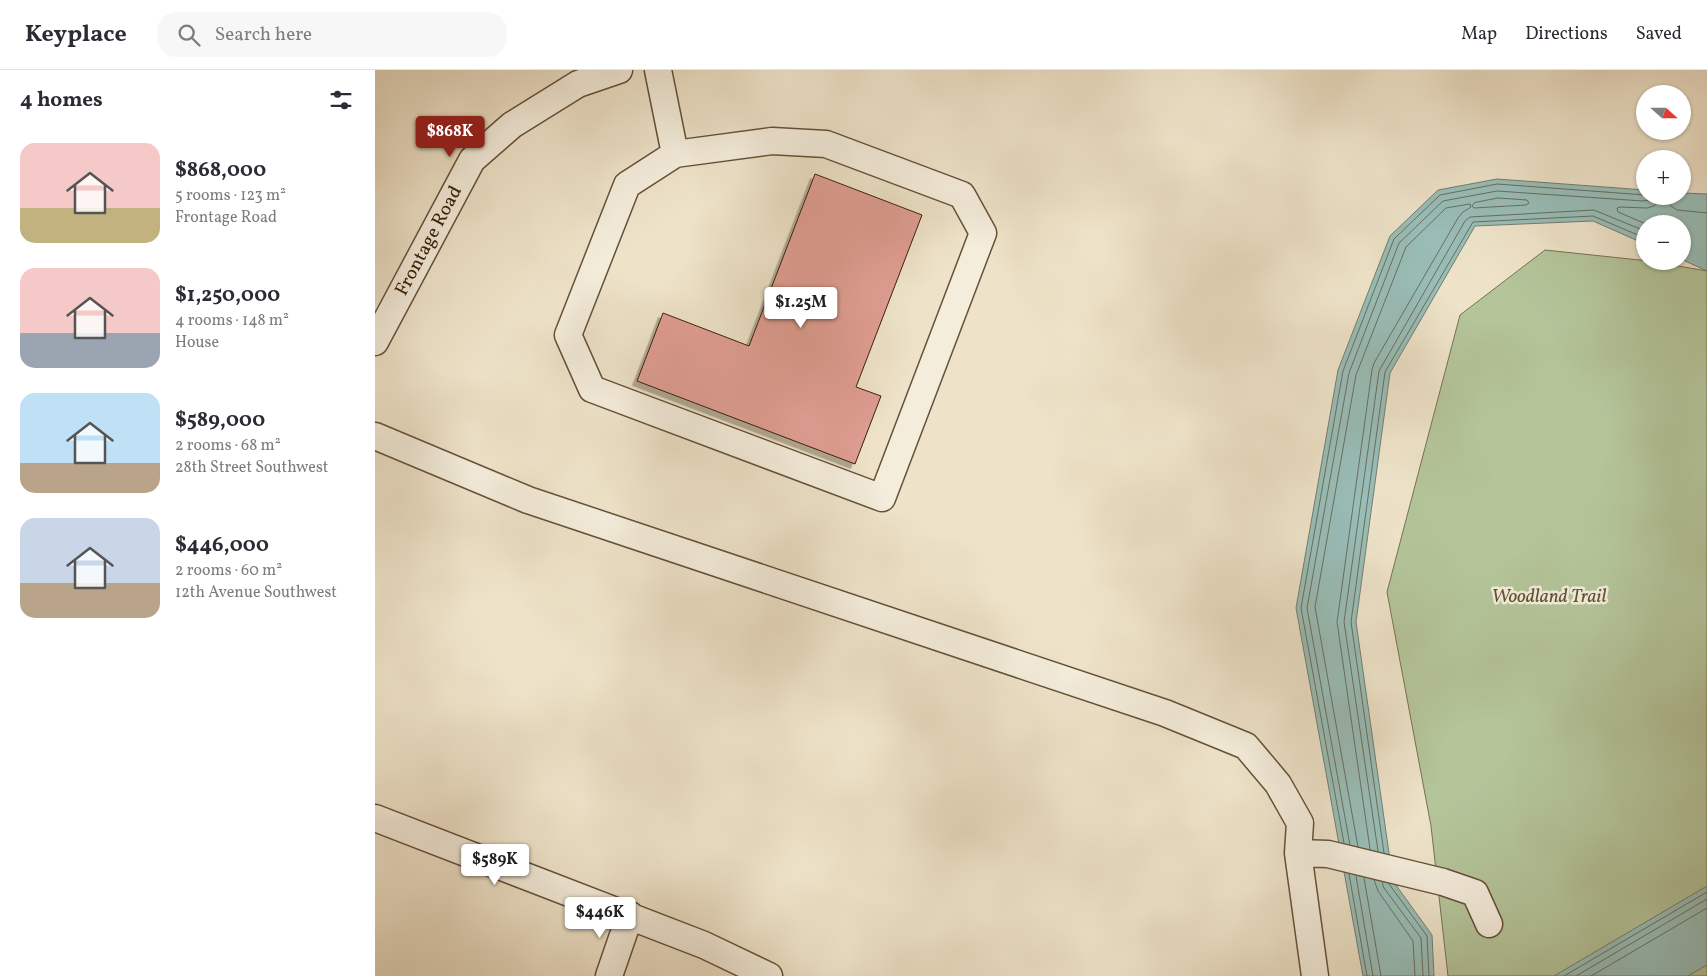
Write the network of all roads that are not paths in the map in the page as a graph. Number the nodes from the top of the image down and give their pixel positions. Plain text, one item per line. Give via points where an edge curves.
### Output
1 (619, 70) edge
2 (658, 70) edge
3 (675, 154) junction
4 (375, 342) edge
5 (375, 436) edge
6 (375, 818) edge
7 (1298, 853) junction
8 (630, 915) junction
9 (1489, 924) dead end
10 (609, 976) edge
11 (769, 976) edge
12 (1315, 976) edge

1 - 4 street, Frontage Road via 578,84 512,125 473,160
2 - 3 street
3 - 3 street via 627,185 568,335 592,389 882,498 983,233 962,195 826,144 772,141
5 - 7 street via 528,500 1165,713 1246,746 1278,784 1300,823
6 - 8 street
7 - 9 street via 1328,854 1475,893
7 - 12 street
8 - 10 street
8 - 11 street

